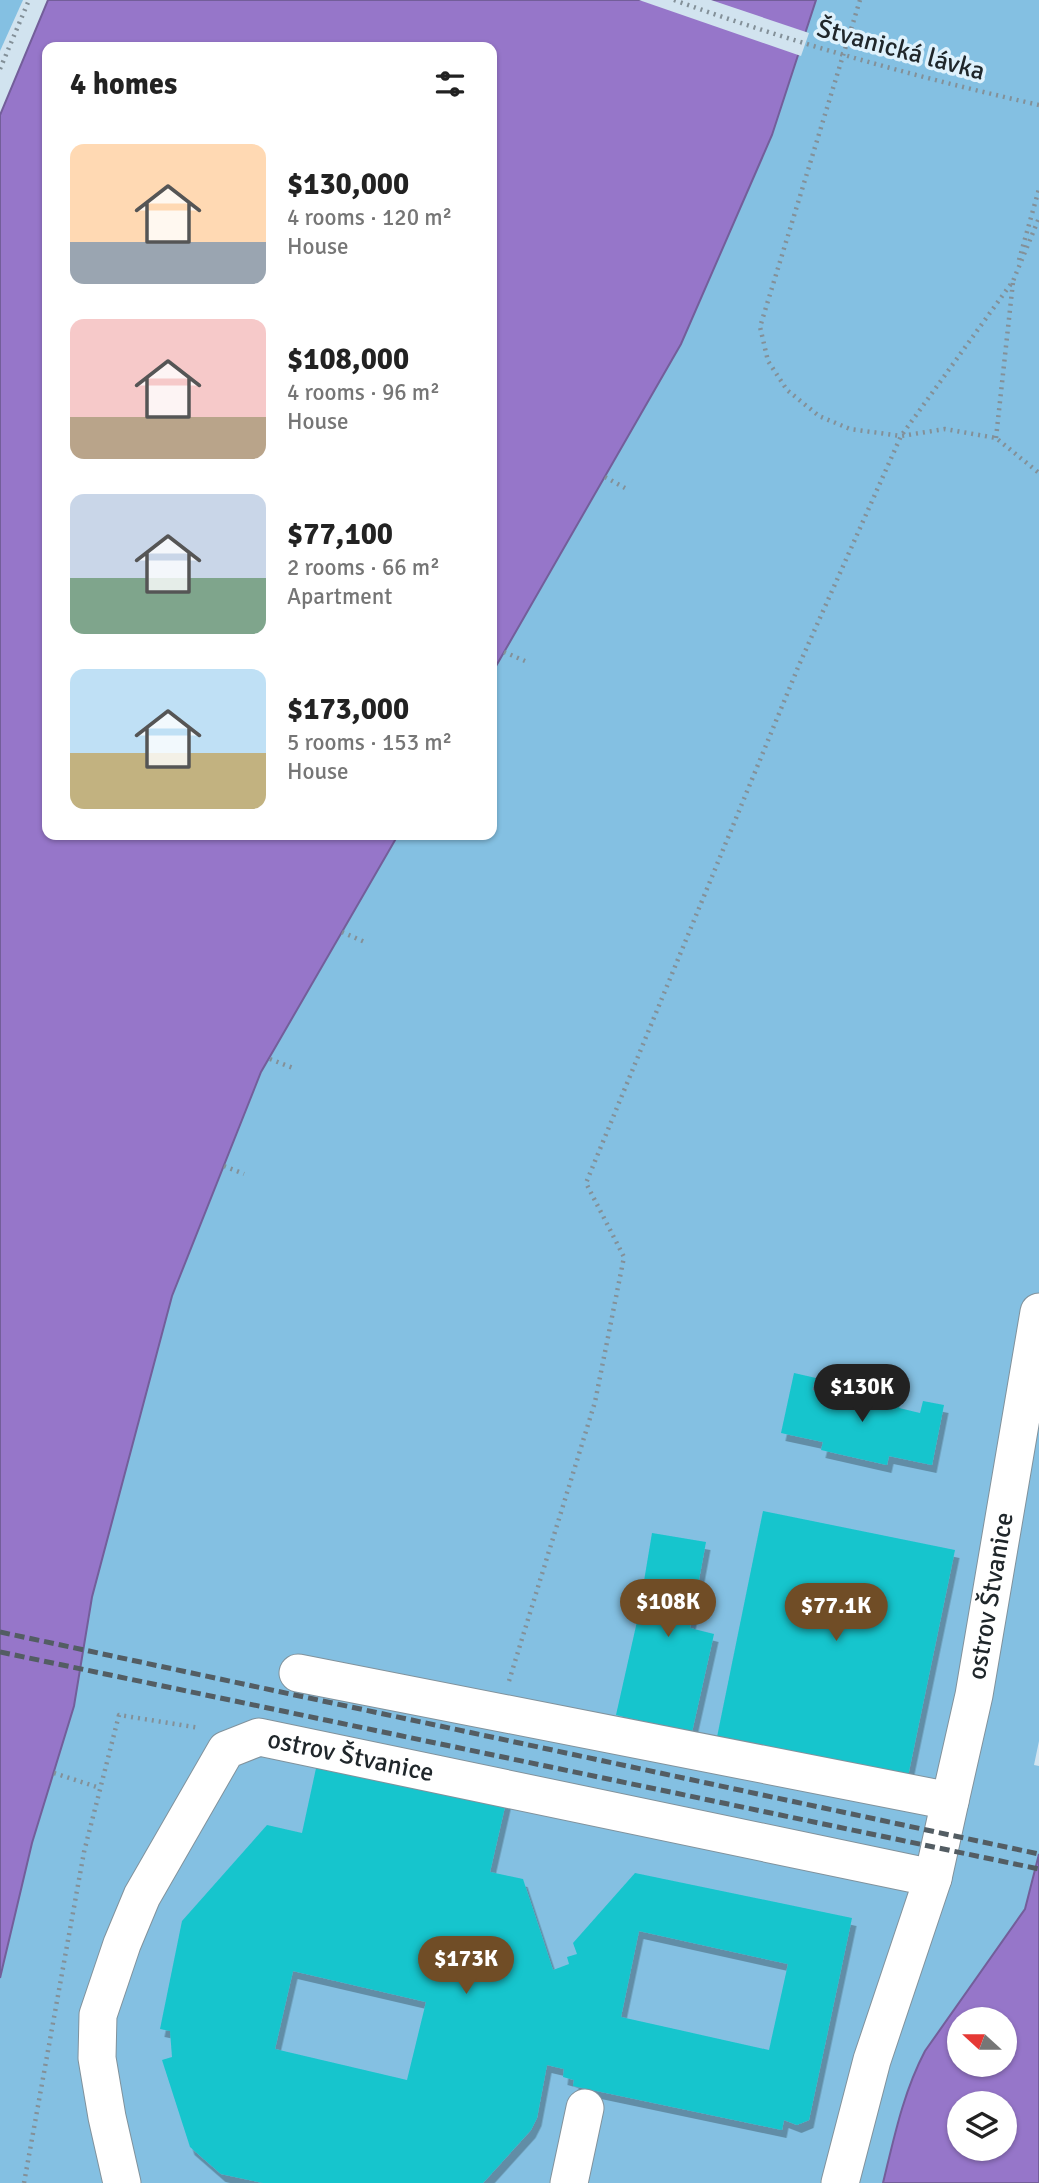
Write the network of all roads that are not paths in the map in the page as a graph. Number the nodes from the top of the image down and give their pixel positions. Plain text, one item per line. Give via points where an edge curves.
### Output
1 (1039, 1312) edge
2 (298, 1673) dead end
3 (950, 1801) junction
4 (933, 1878) junction
5 (585, 2108) dead end
6 (122, 2183) edge
7 (569, 2183) edge
8 (840, 2183) edge

1 - 3 lane, ostrov Štvanice via 974,1695
2 - 3 lane
3 - 4 lane, ostrov Štvanice
4 - 6 lane, ostrov Štvanice via 259,1737 226,1750 142,1896 98,2015 97,2058
4 - 8 lane, ostrov Štvanice via 872,2060
5 - 7 lane

